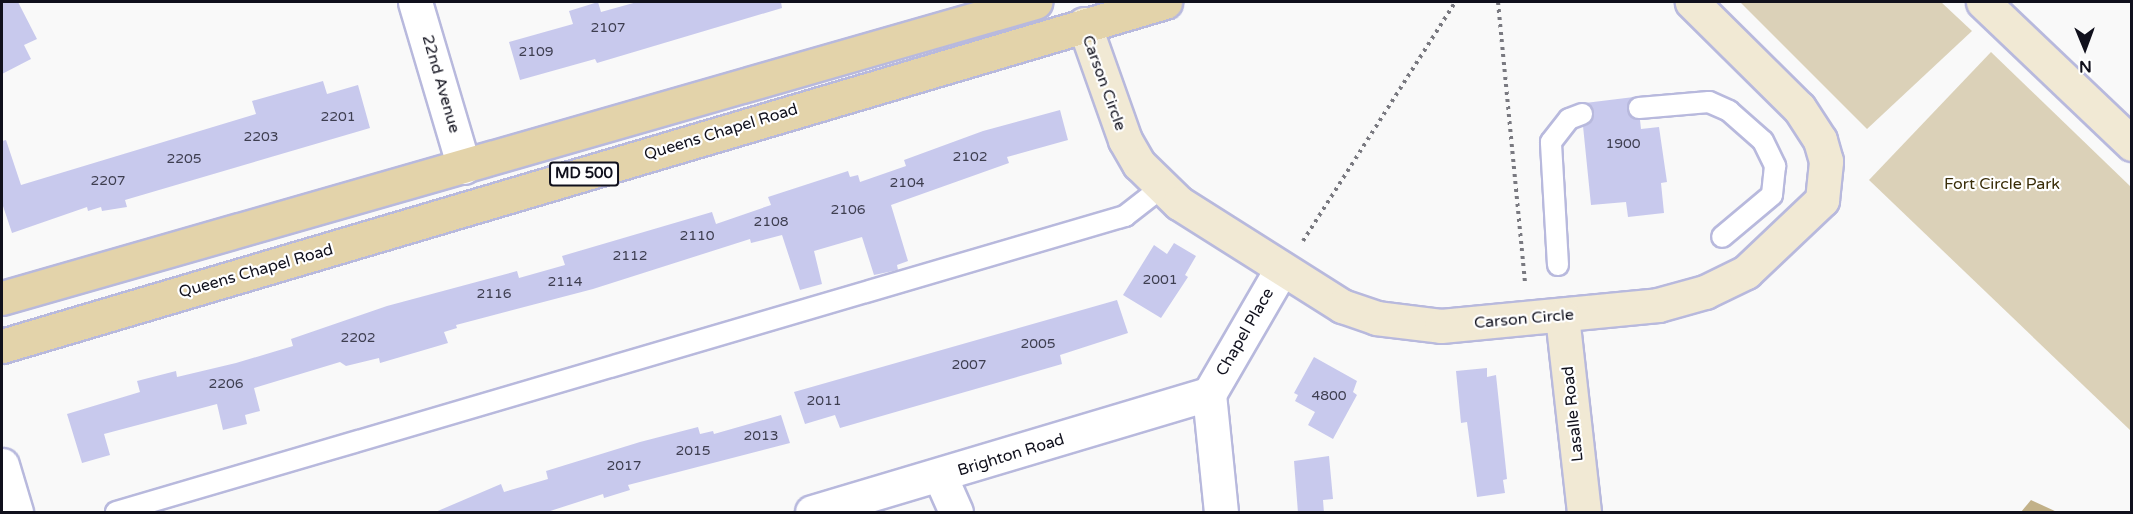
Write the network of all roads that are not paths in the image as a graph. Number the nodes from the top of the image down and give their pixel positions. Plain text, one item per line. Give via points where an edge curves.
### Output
1 (415, 2) edge
2 (1035, 2) edge
3 (1165, 2) edge
4 (1692, 2) edge
5 (1983, 2) edge
6 (1084, 24) junction
7 (1639, 108) dead end
8 (1582, 114) dead end
9 (2132, 144) edge
10 (464, 167) junction
11 (1161, 188) junction
12 (1722, 237) dead end
13 (1558, 265) dead end
14 (1281, 270) junction
15 (2, 298) edge
16 (1562, 316) junction
17 (2, 346) edge
18 (1209, 394) junction
19 (2, 465) edge
20 (940, 476) junction
21 (16, 513) edge
22 (116, 513) edge
23 (812, 513) edge
24 (956, 513) edge
25 (1221, 513) edge
26 (1584, 513) edge

1 - 10 street, 22nd Avenue
2 - 10 main road, MD 500
3 - 6 main road, Queens Chapel Road / MD 500
4 - 16 street, Carson Circle via 1799,108 1820,140 1826,162 1822,200 1746,272 1705,292 1658,305
5 - 9 street
6 - 11 street, Carson Circle via 1125,140 1139,164
6 - 17 main road, Queens Chapel Road / MD 500
7 - 12 lane via 1709,102 1729,111 1763,141 1775,166 1772,195
8 - 13 lane via 1569,119 1551,142
10 - 15 main road, MD 500
11 - 14 street, Carson Circle
11 - 22 lane via 1125,216
14 - 16 street, Carson Circle via 1342,306 1407,324 1440,326
14 - 18 street, Chapel Place
16 - 26 street, Lasalle Road
18 - 20 street, Brighton Road
18 - 25 street
19 - 21 street
20 - 23 street, Brighton Road
20 - 24 street

